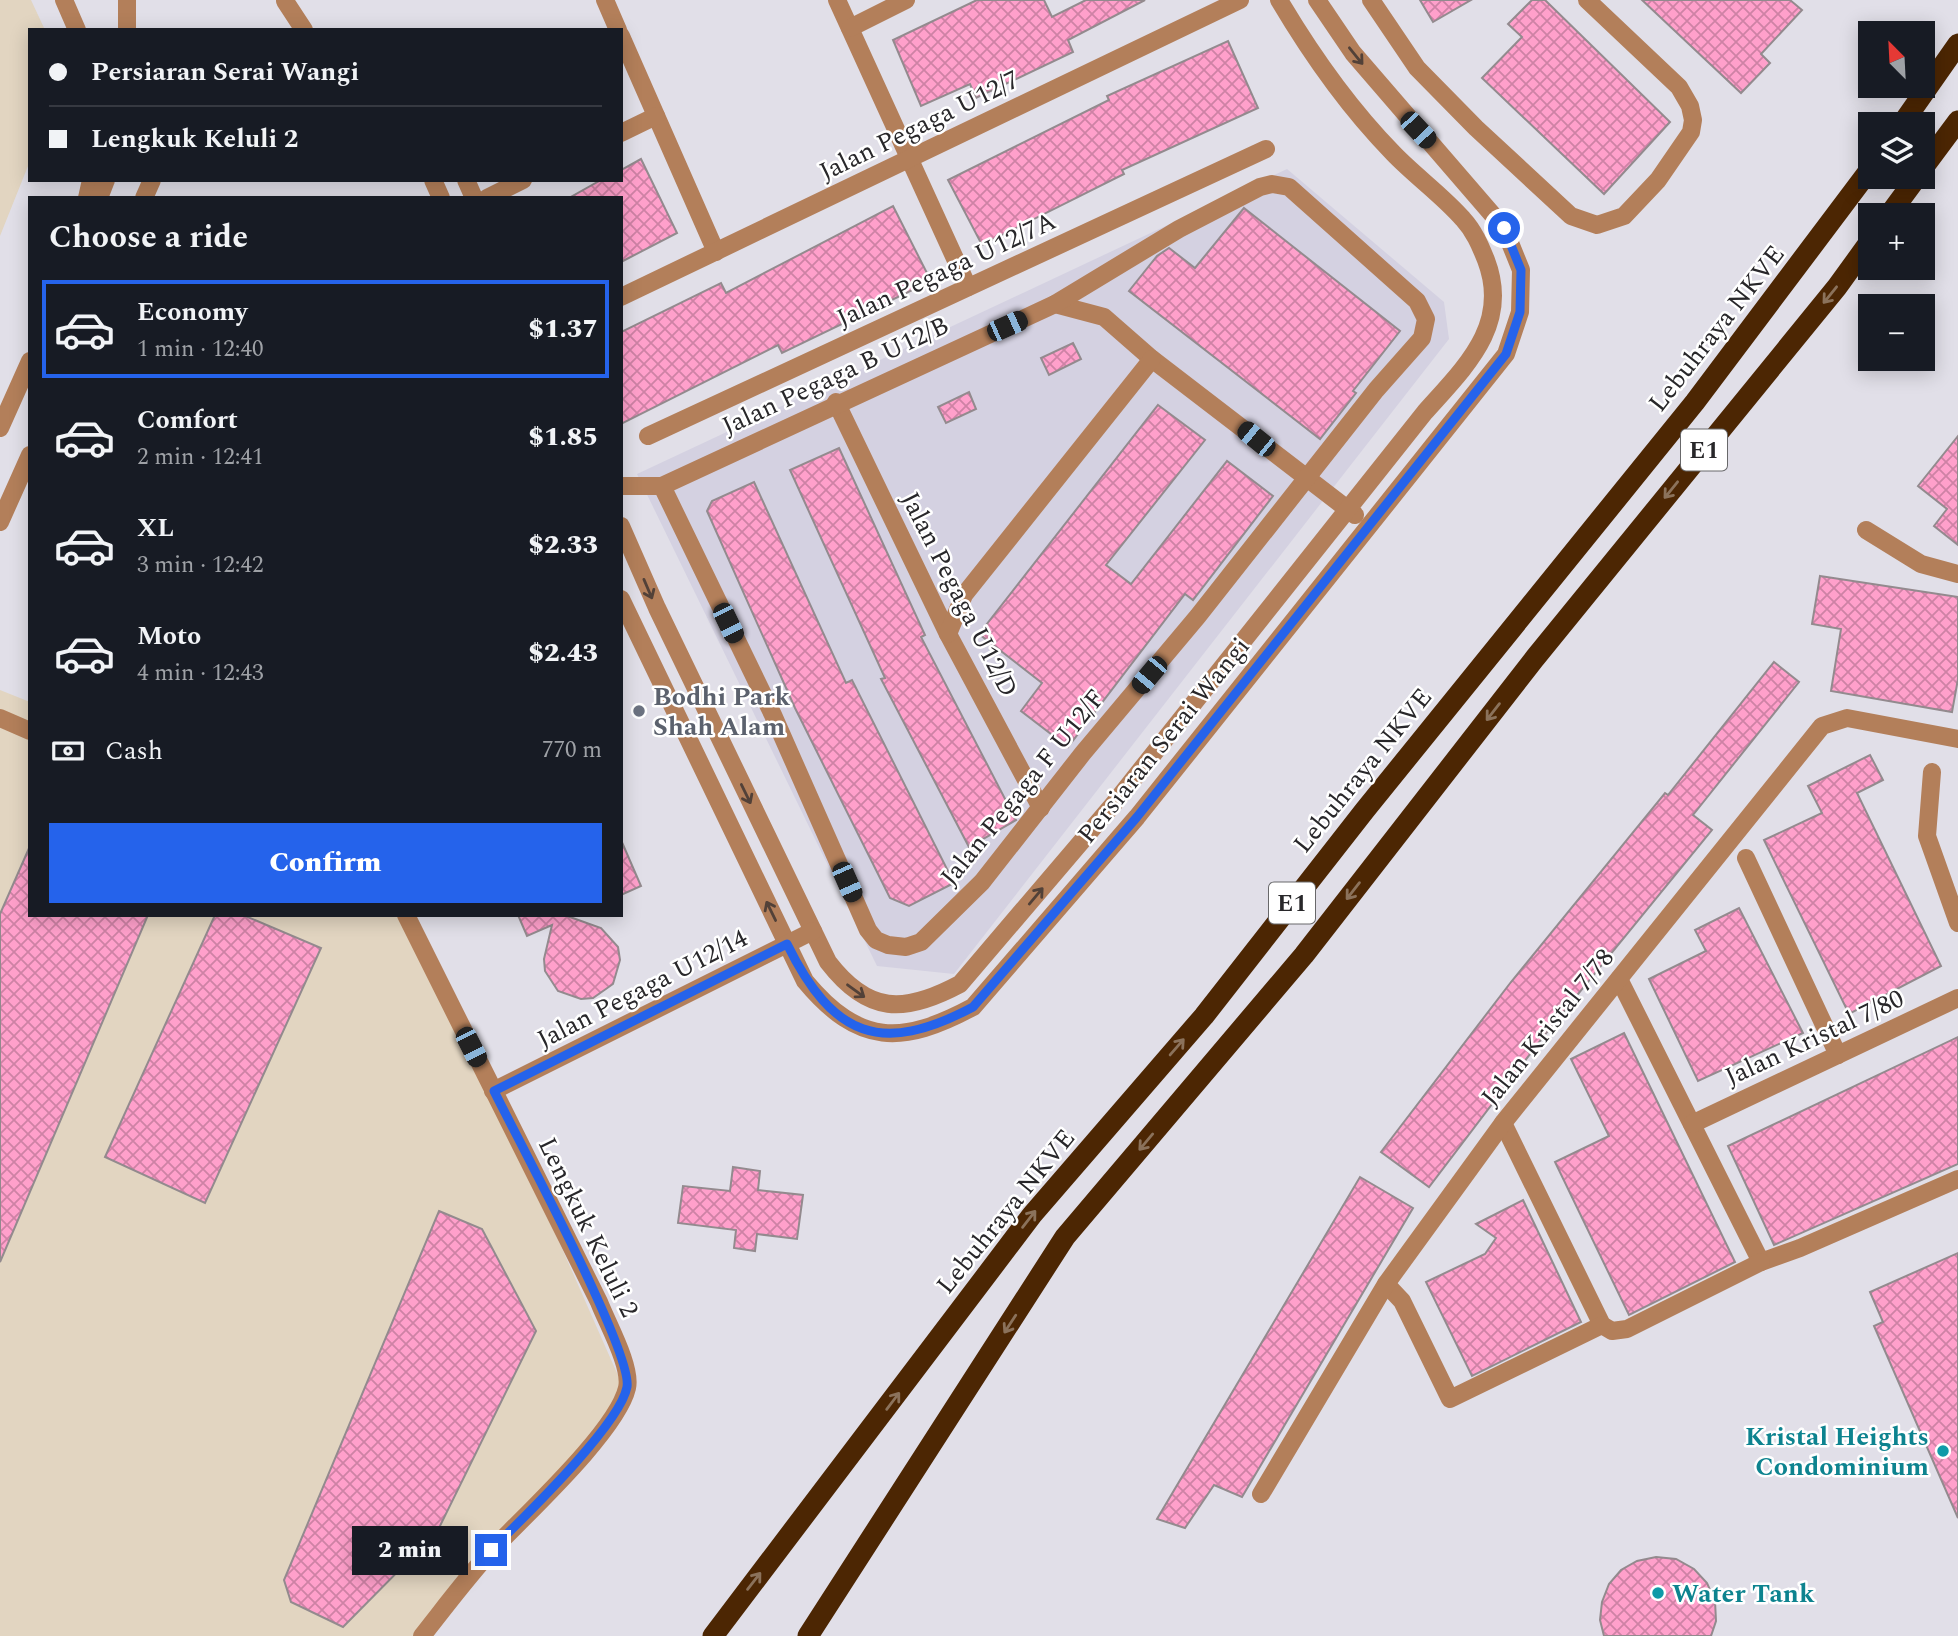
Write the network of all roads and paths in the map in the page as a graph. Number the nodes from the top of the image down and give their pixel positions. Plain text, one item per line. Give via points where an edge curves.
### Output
1 (64, 0) edge
2 (127, 0) edge
3 (605, 0) edge
4 (837, 0) edge
5 (906, 0) edge
6 (1240, 0) edge
7 (1279, 0) edge
8 (1317, 0) edge
9 (1371, 0) edge
10 (1587, 0) edge
11 (284, 1) edge
12 (76, 28) edge
13 (127, 28) edge
14 (285, 28) edge
15 (303, 28) edge
16 (617, 28) edge
17 (849, 28) junction
18 (623, 41) edge
19 (1958, 44) edge
20 (1910, 112) edge
21 (656, 116) junction
22 (1958, 121) edge
23 (623, 132) edge
24 (1266, 149) dead end
25 (1935, 152) edge
26 (909, 159) junction
27 (519, 182) edge
28 (1858, 186) edge
29 (491, 196) edge
30 (716, 252) junction
31 (1858, 257) edge
32 (968, 287) junction
33 (623, 296) edge
34 (1055, 304) junction
35 (1426, 318) joint
36 (1152, 359) junction
37 (28, 365) edge
38 (836, 402) junction
39 (0, 428) edge
40 (648, 436) dead end
41 (28, 459) edge
42 (1306, 478) junction
43 (623, 486) edge
44 (662, 486) junction
45 (1346, 509) junction
46 (0, 522) edge
47 (1368, 525) junction
48 (1866, 530) dead end
49 (623, 531) edge
50 (1958, 575) edge
51 (623, 603) edge
52 (948, 634) junction
53 (0, 718) edge
54 (28, 730) edge
55 (1958, 738) edge
56 (1932, 772) dead end
57 (1041, 808) junction
58 (1746, 858) dead end
59 (407, 917) edge
60 (1958, 923) edge
61 (813, 931) junction
62 (787, 944) junction
63 (1619, 979) junction
64 (1958, 998) edge
65 (1838, 1055) junction
66 (494, 1091) junction
67 (1503, 1123) junction
68 (1692, 1124) junction
69 (1958, 1179) edge
70 (1761, 1262) junction
71 (1386, 1284) junction
72 (1602, 1325) junction
73 (1261, 1494) dead end
74 (422, 1636) edge
75 (713, 1636) edge
76 (808, 1636) edge

1 - 12 street
2 - 13 street
3 - 16 street
4 - 17 street
5 - 17 street
6 - 26 street, Jalan Pegaga U12/7
7 - 45 street, Persiaran Serai Wangi via 1326,72 1392,153 1463,219 1479,242 1494,280 1493,312 1483,340
8 -> 47 street, Persiaran Serai Wangi via 1353,53 1504,228 1521,270 1520,312 1506,354
9 - 10 street via 1417,68 1476,128 1571,216 1597,225 1624,216 1658,180 1691,132 1693,120 1679,87
11 - 14 street
11 - 15 street
17 - 26 street
18 - 21 street
19 - 20 highway
21 - 23 street
21 - 30 street
22 - 25 highway
24 - 32 street, Jalan Pegaga U12/7A
26 - 30 street, Jalan Pegaga U12/7
26 - 32 street
27 - 29 street
75 -> 28 highway, Lebuhraya NKVE / E1 via 1032,1215 1204,1016 1695,402
30 - 33 street, Jalan Pegaga U12/7
31 -> 76 highway, E1 via 1535,658 1304,955 1065,1237
32 - 40 street, Jalan Pegaga U12/7A
34 - 35 street, Jalan Pegaga B U12/B via 1178,229 1260,187 1281,184 1417,301
34 - 36 street via 1104,317
34 - 38 street, Jalan Pegaga B U12/B
35 - 42 street, Jalan Pegaga F U12/F via 1422,338
36 - 42 street
36 - 52 street via 964,594
37 - 39 street
38 - 44 street, Jalan Pegaga B U12/B
38 - 52 street, Jalan Pegaga U12/D
41 - 46 street
42 - 45 street
42 - 57 street, Jalan Pegaga F U12/F
43 - 44 street, Jalan Pegaga B U12/B
44 - 57 street, Jalan Pegaga F U12/F via 876,940 906,947 937,930
45 - 47 street
61 -> 45 street, Persiaran Serai Wangi via 828,962 863,998 905,1004 931,999 960,984 1116,801
47 - 62 street, Persiaran Serai Wangi via 1137,817 973,1007 937,1026 910,1032 869,1032 822,1001 805,981
48 - 50 street via 1922,564
49 -> 61 street, Persiaran Serai Wangi
62 -> 51 street, Persiaran Serai Wangi
52 - 57 street, Jalan Pegaga U12/D
53 - 54 street
55 - 63 street, Jalan Kristal 7/78 via 1847,718 1822,726
56 - 60 street via 1927,836
58 - 65 street
59 - 66 street, Lengkuk Keluli 2
61 - 62 street, Jalan Pegaga U12/14
62 - 66 street, Jalan Pegaga U12/14
63 - 67 street, Jalan Kristal 7/78
63 - 68 street
64 - 65 street, Jalan Kristal 7/80
65 - 68 street, Jalan Kristal 7/80
66 - 74 street, Lengkuk Keluli 2 via 599,1302 621,1355 627,1388 609,1420 565,1476 491,1550
67 - 71 street, Jalan Kristal 7/78
67 - 72 street
68 - 70 street
69 - 70 street
70 - 72 street via 1627,1329 1612,1331
71 - 72 street via 1402,1301 1450,1399
71 - 73 street, Jalan Kristal 7/78

